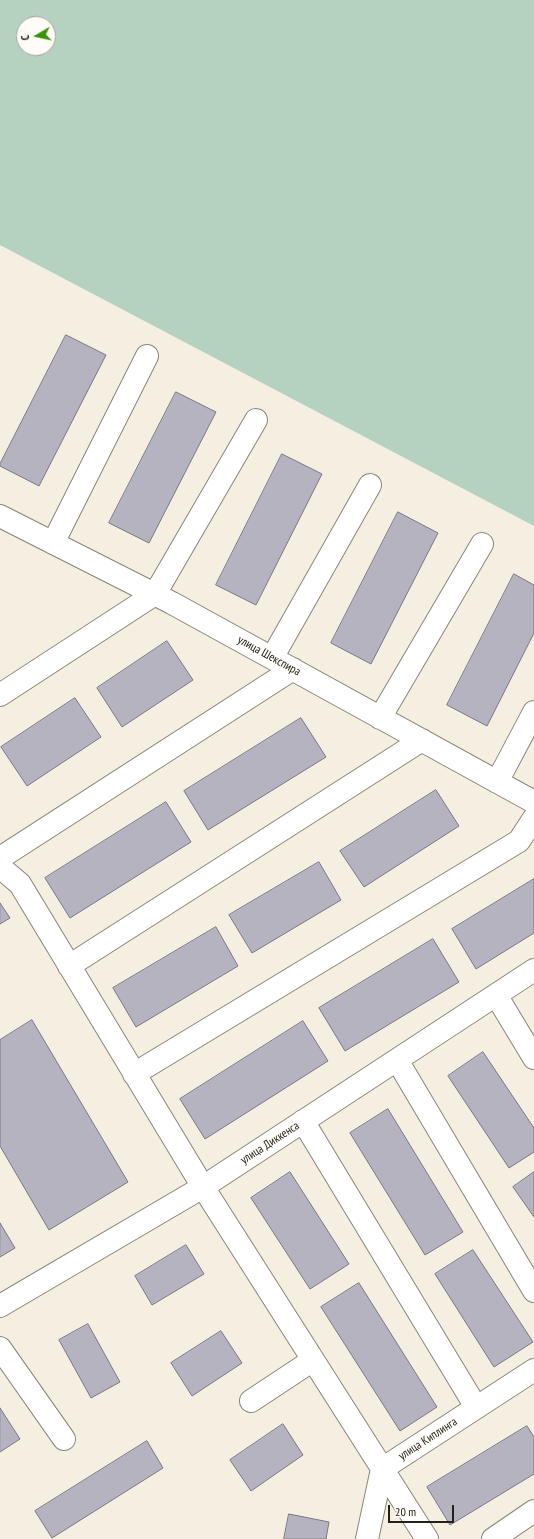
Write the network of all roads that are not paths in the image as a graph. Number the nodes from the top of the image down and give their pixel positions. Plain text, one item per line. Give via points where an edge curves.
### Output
1 (147, 356) dead end
2 (256, 420) dead end
3 (370, 485) dead end
4 (0, 516) edge
5 (53, 543) junction
6 (482, 544) dead end
7 (155, 594) junction
8 (272, 658) junction
9 (293, 669) junction
10 (0, 695) edge
11 (534, 712) edge
12 (380, 718) junction
13 (422, 740) junction
14 (497, 782) junction
15 (534, 802) edge
16 (534, 818) edge
17 (0, 858) edge
18 (0, 867) edge
19 (69, 966) junction
20 (534, 970) edge
21 (496, 995) junction
22 (534, 1058) edge
23 (397, 1060) junction
24 (134, 1074) junction
25 (303, 1121) junction
26 (202, 1187) junction
27 (534, 1291) edge
28 (0, 1306) edge
29 (0, 1348) edge
30 (314, 1360) junction
31 (532, 1376) edge
32 (251, 1401) dead end
33 (476, 1407) junction
34 (64, 1439) dead end
35 (382, 1469) junction
36 (534, 1511) edge
37 (367, 1539) edge
38 (427, 1539) edge
39 (493, 1539) edge

1 - 5 street
2 - 7 street
3 - 8 street
4 - 5 street, улица Шекспира
5 - 7 street, улица Шекспира
6 - 12 street
7 - 8 street, улица Шекспира
7 - 10 street
8 - 9 street, улица Шекспира
9 - 12 street, улица Шекспира
9 - 17 street
11 - 14 street
12 - 13 street, улица Шекспира
13 - 14 street, улица Шекспира
13 - 19 street
14 - 15 street, улица Шекспира
16 - 24 street via 519,841
18 - 19 street via 20,884
19 - 24 street
20 - 21 street, улица Диккенса
21 - 22 street
21 - 23 street, улица Диккенса
23 - 25 street, улица Диккенса
23 - 27 street
24 - 26 street
25 - 26 street, улица Диккенса
25 - 33 street
26 - 28 street, улица Диккенса
26 - 30 street
29 - 34 street
30 - 32 street
30 - 35 street
31 - 33 street, улица Киплинга
33 - 35 street, улица Киплинга
35 - 37 street
35 - 38 street
36 - 39 street

